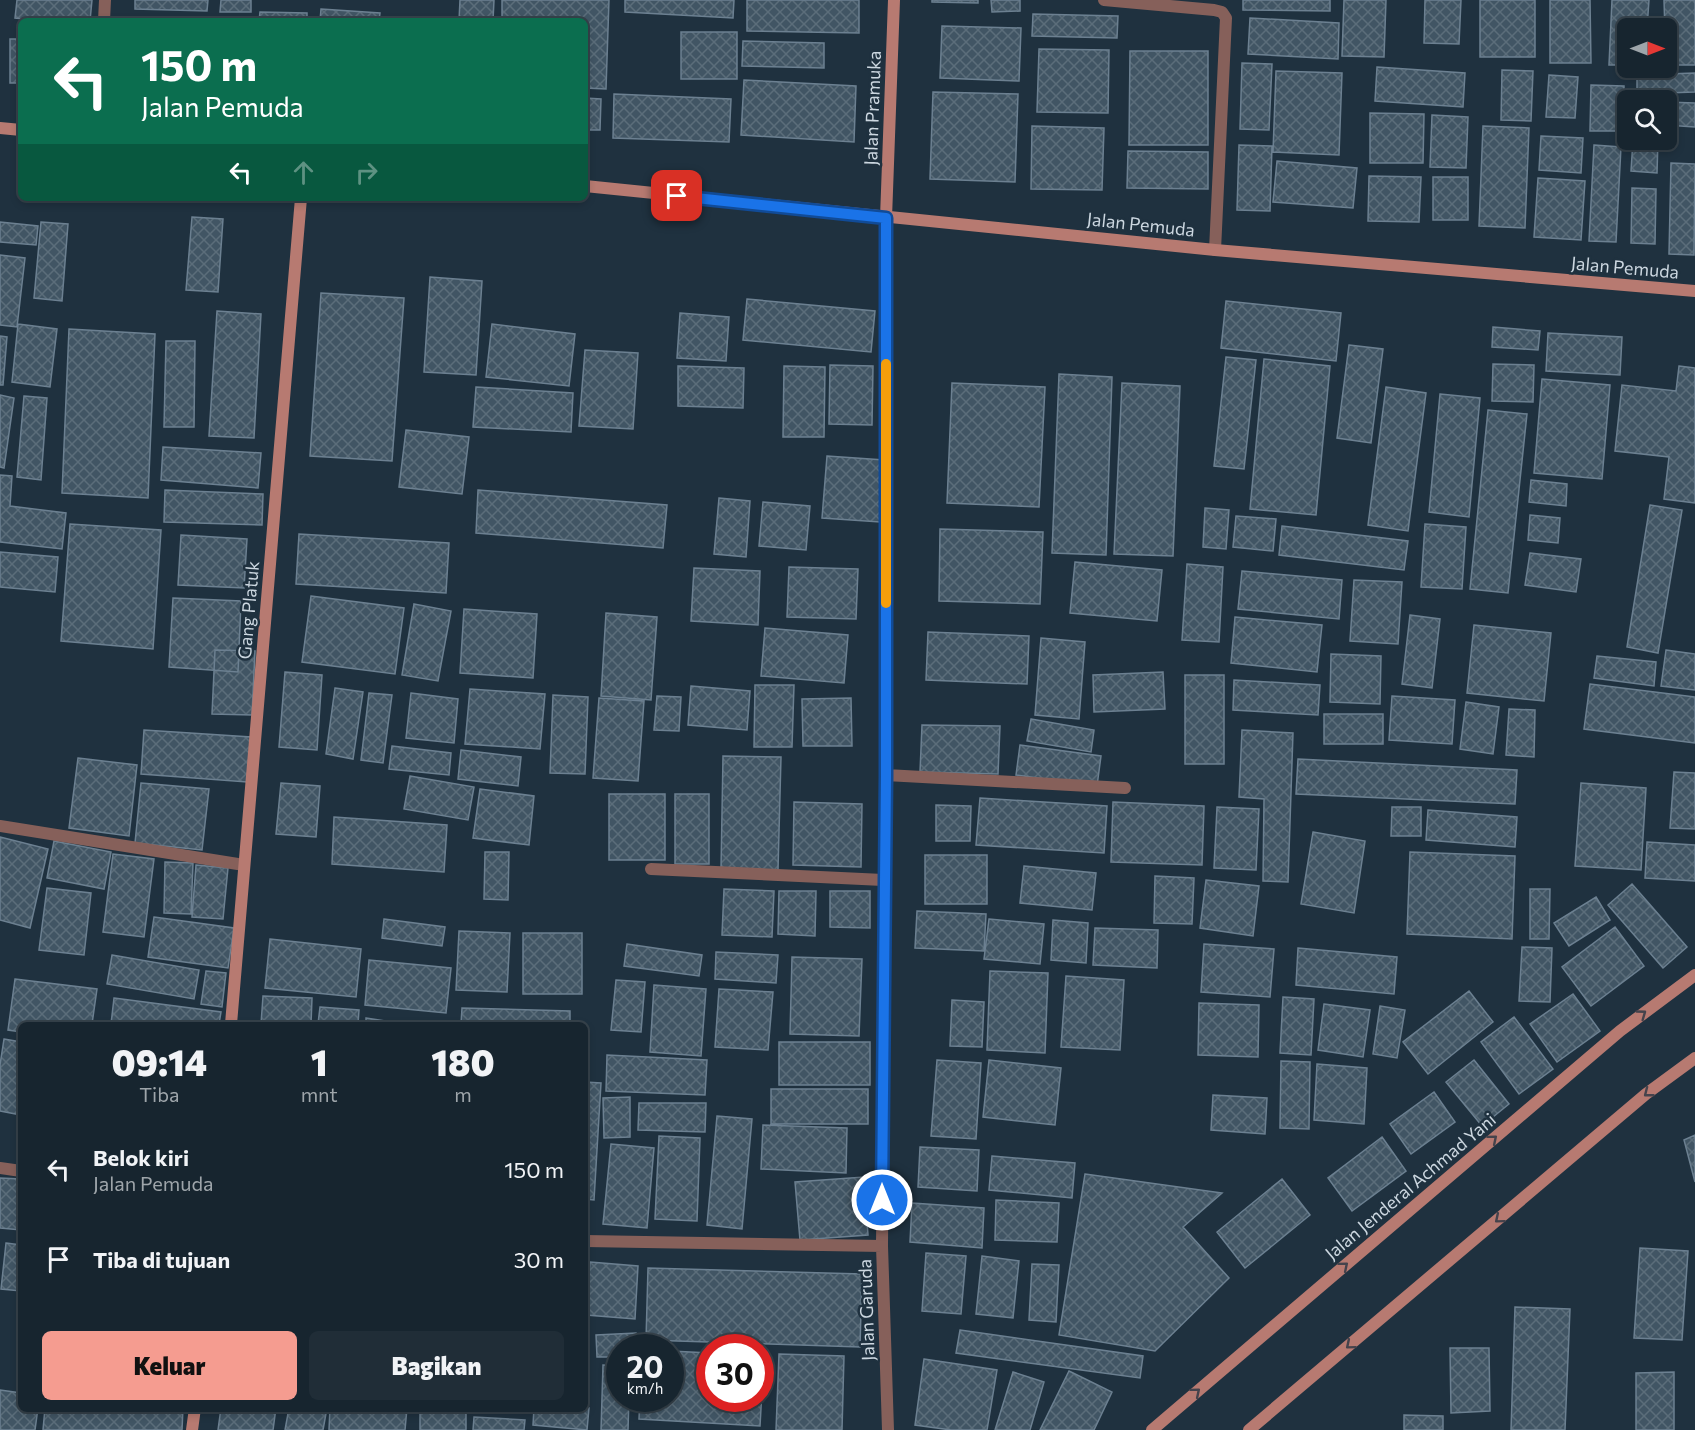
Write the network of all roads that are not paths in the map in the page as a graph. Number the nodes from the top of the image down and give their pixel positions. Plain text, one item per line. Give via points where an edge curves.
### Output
1 (105, 0) edge
2 (894, 0) edge
3 (1104, 0) edge
4 (104, 18) edge
5 (0, 128) edge
6 (18, 130) edge
7 (588, 186) edge
8 (301, 201) edge
9 (886, 218) junction
10 (1215, 250) junction
11 (1695, 291) edge
12 (886, 776) junction
13 (1125, 789) dead end
14 (0, 826) edge
15 (244, 865) junction
16 (651, 869) dead end
17 (883, 880) junction
18 (1695, 975) edge
19 (231, 1022) edge
20 (1695, 1058) edge
21 (0, 1168) edge
22 (18, 1171) edge
23 (588, 1241) edge
24 (882, 1246) junction
25 (194, 1412) edge
26 (192, 1430) edge
27 (888, 1430) edge
28 (1152, 1430) edge
29 (1249, 1430) edge

1 - 4 street
2 - 9 main road, Jalan Pramuka
3 - 10 street via 1214,10 1227,18
5 - 6 main road
7 - 9 main road, Jalan Pemuda
8 - 15 main road, Gang Platuk
9 - 10 main road, Jalan Pemuda
9 - 12 street, Jalan Garuda
10 - 11 main road, Jalan Pemuda
12 - 13 street
12 - 17 street, Jalan Garuda
14 - 15 street
15 - 19 main road, Gang Platuk
16 - 17 street
17 - 24 street, Jalan Garuda
28 -> 18 main road, Jalan Jenderal Achmad Yani via 1620,1031
20 -> 29 main road via 1646,1094
21 - 22 street
23 - 24 street
24 - 27 street, Jalan Garuda
25 - 26 main road

